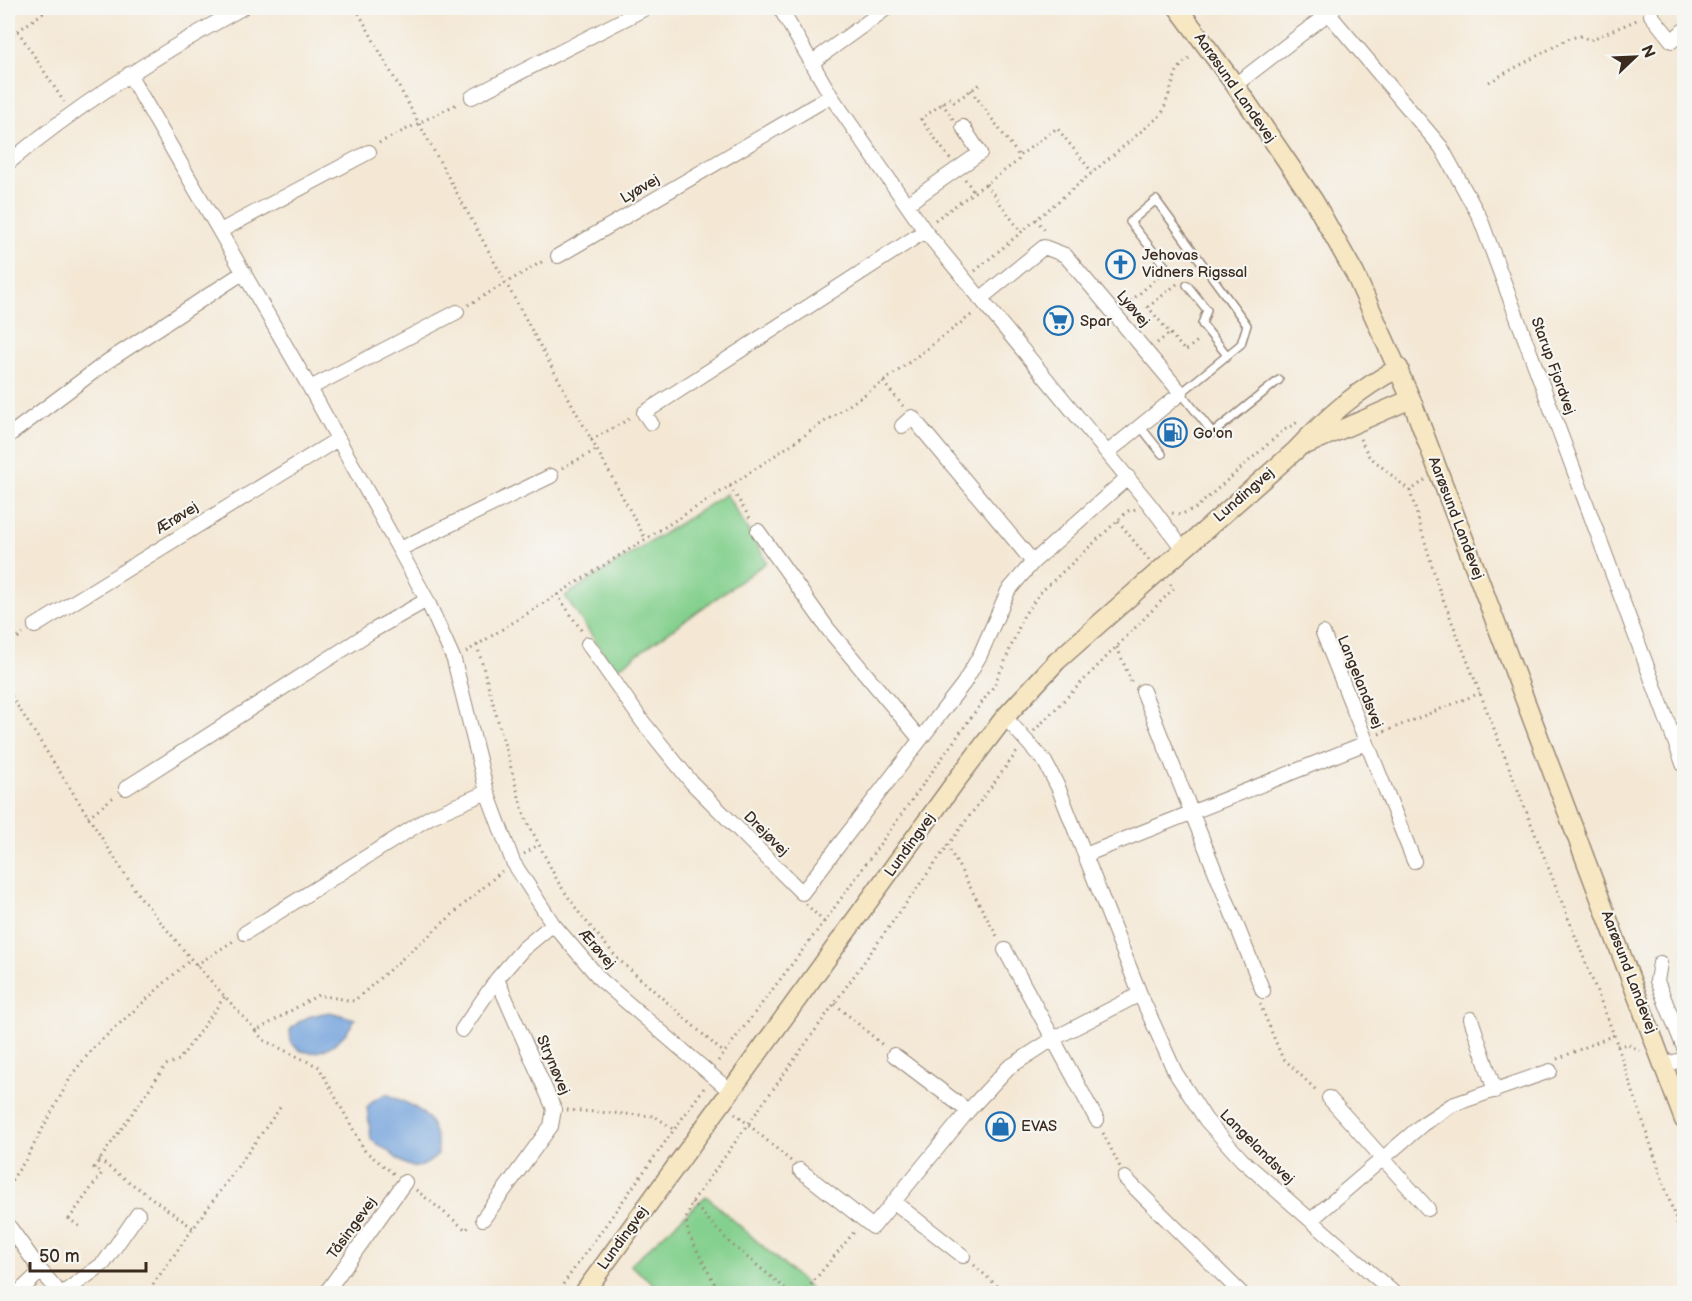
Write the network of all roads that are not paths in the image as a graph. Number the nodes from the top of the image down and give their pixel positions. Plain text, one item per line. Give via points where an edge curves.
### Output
1 (242, 8) edge
2 (646, 8) edge
3 (780, 8) edge
4 (887, 8) edge
5 (1178, 8) edge
6 (1332, 11) edge
7 (866, 14) edge
8 (1651, 15) road end
9 (1684, 30) edge
10 (811, 63) junction
11 (129, 74) junction
12 (1235, 85) junction
13 (831, 96) junction
14 (472, 97) road end
15 (963, 127) road end
16 (369, 152) road end
17 (8, 163) edge
18 (906, 204) junction
19 (220, 231) junction
20 (926, 231) junction
21 (558, 256) road end
22 (1165, 266) road end
23 (244, 272) junction
24 (1187, 285) road end
25 (983, 302) junction
26 (457, 312) road end
27 (1227, 355) junction
28 (1399, 368) junction
29 (1279, 380) dead end
30 (310, 388) junction
31 (1181, 393) junction
32 (1411, 399) junction
33 (648, 418) road end
34 (907, 422) road end
35 (1140, 426) junction
36 (8, 436) edge
37 (338, 439) junction
38 (1296, 450) junction
39 (1107, 453) junction
40 (1162, 454) dead end
41 (551, 476) road end
42 (1128, 477) junction
43 (758, 531) road end
44 (400, 549) junction
45 (1183, 549) junction
46 (1033, 562) junction
47 (427, 600) junction
48 (35, 626) road end
49 (1323, 633) dead end
50 (588, 644) road end
51 (1143, 691) road end
52 (1005, 717) junction
53 (920, 739) junction
54 (1366, 743) junction
55 (1684, 766) edge
56 (126, 788) road end
57 (487, 792) junction
58 (1192, 813) junction
59 (1085, 855) junction
60 (1414, 861) dead end
61 (553, 924) junction
62 (245, 933) road end
63 (1005, 950) road end
64 (1660, 963) dead end
65 (497, 979) junction
66 (1263, 992) road end
67 (1140, 994) junction
68 (1472, 1019) dead end
69 (462, 1030) dead end
70 (1053, 1039) junction
71 (1684, 1048) edge
72 (894, 1054) road end
73 (1684, 1059) edge
74 (1664, 1065) junction
75 (1550, 1071) road end
76 (1495, 1091) junction
77 (726, 1097) junction
78 (1329, 1098) road end
79 (968, 1111) junction
80 (1097, 1120) road end
81 (1684, 1120) edge
82 (1383, 1158) junction
83 (801, 1170) road end
84 (1125, 1178) road end
85 (405, 1182) road end
86 (894, 1202) junction
87 (1428, 1209) dead end
88 (138, 1214) dead end
89 (483, 1219) dead end
90 (1311, 1221) junction
91 (8, 1225) edge
92 (963, 1256) road end
93 (41, 1271) junction
94 (17, 1293) edge
95 (61, 1293) edge
96 (325, 1293) edge
97 (583, 1293) edge
98 (1242, 1293) edge
99 (1395, 1293) edge

1 - 11 street
2 - 14 street
3 - 10 street
4 - 7 street
5 - 12 street, Aarøsund Landevej
6 - 12 street
6 - 55 street, Starup Fjordvej via 1441,147 1480,218
7 - 10 street
8 - 9 street via 1672,41
10 - 13 street
11 - 17 street
11 - 19 street, Ærøvej
12 - 28 street, Aarøsund Landevej via 1314,201 1356,274
13 - 18 street
13 - 21 street, Lyøvej
15 - 18 street via 980,153
16 - 19 street
18 - 20 street
19 - 23 street, Ærøvej
20 - 25 street
20 - 33 street
22 - 27 lane via 1130,222 1156,200 1247,325 1241,344
23 - 30 street, Ærøvej
23 - 36 street via 108,361
24 - 27 lane via 1207,310 1202,324
25 - 31 street, Lyøvej via 1044,247 1065,255
25 - 39 street
26 - 30 street
27 - 31 lane
28 - 32 street, Aarøsund Landevej
28 - 38 street, Lundingvej via 1350,397
29 - 31 lane via 1213,433
30 - 37 street, Ærøvej
31 - 35 street
32 - 38 street, Lundingvej
32 - 74 street, Aarøsund Landevej
34 - 46 street
35 - 39 street
35 - 40 lane
37 - 44 street, Ærøvej
37 - 48 street, Ærøvej
38 - 45 street, Lundingvej
39 - 42 street
41 - 44 street
42 - 45 street
42 - 46 street
43 - 53 street via 828,629
44 - 47 street, Ærøvej
45 - 52 street, Lundingvej via 1057,661
46 - 53 street via 1008,591 964,683
47 - 56 street
47 - 57 street, Ærøvej via 454,660
49 - 54 street, Langelandsvej
50 - 53 street, Drejøvej via 692,783 802,893
51 - 58 street
52 - 59 street, Langelandsvej via 1045,762
52 - 77 street, Lundingvej
54 - 58 street, Langelandsvej
54 - 60 street, Langelandsvej
57 - 61 street, Ærøvej via 513,862
57 - 62 street via 430,818
58 - 59 street, Langelandsvej
58 - 66 street
59 - 67 street, Langelandsvej
61 - 65 street via 523,949
61 - 77 street, Ærøvej via 601,980
63 - 70 street
64 - 71 street, Aarøsund Landevej via 1658,981
65 - 69 street
65 - 89 street, Strynøvej via 554,1109 551,1126
67 - 70 street
67 - 90 street, Langelandsvej via 1175,1072 1206,1120 1242,1160
68 - 76 street
70 - 79 street via 1008,1068
70 - 80 street
72 - 79 street
73 - 74 street
74 - 81 street, Aarøsund Landevej
75 - 76 street
76 - 82 street via 1452,1105
77 - 97 street, Lundingvej
78 - 82 street
79 - 86 street
82 - 87 street
82 - 90 street
83 - 86 street via 873,1227
84 - 98 street
85 - 96 street, Tåsingevej
86 - 92 street
88 - 95 street via 104,1263
90 - 99 street, Langelandsvej
91 - 93 street
93 - 94 street
93 - 95 street

